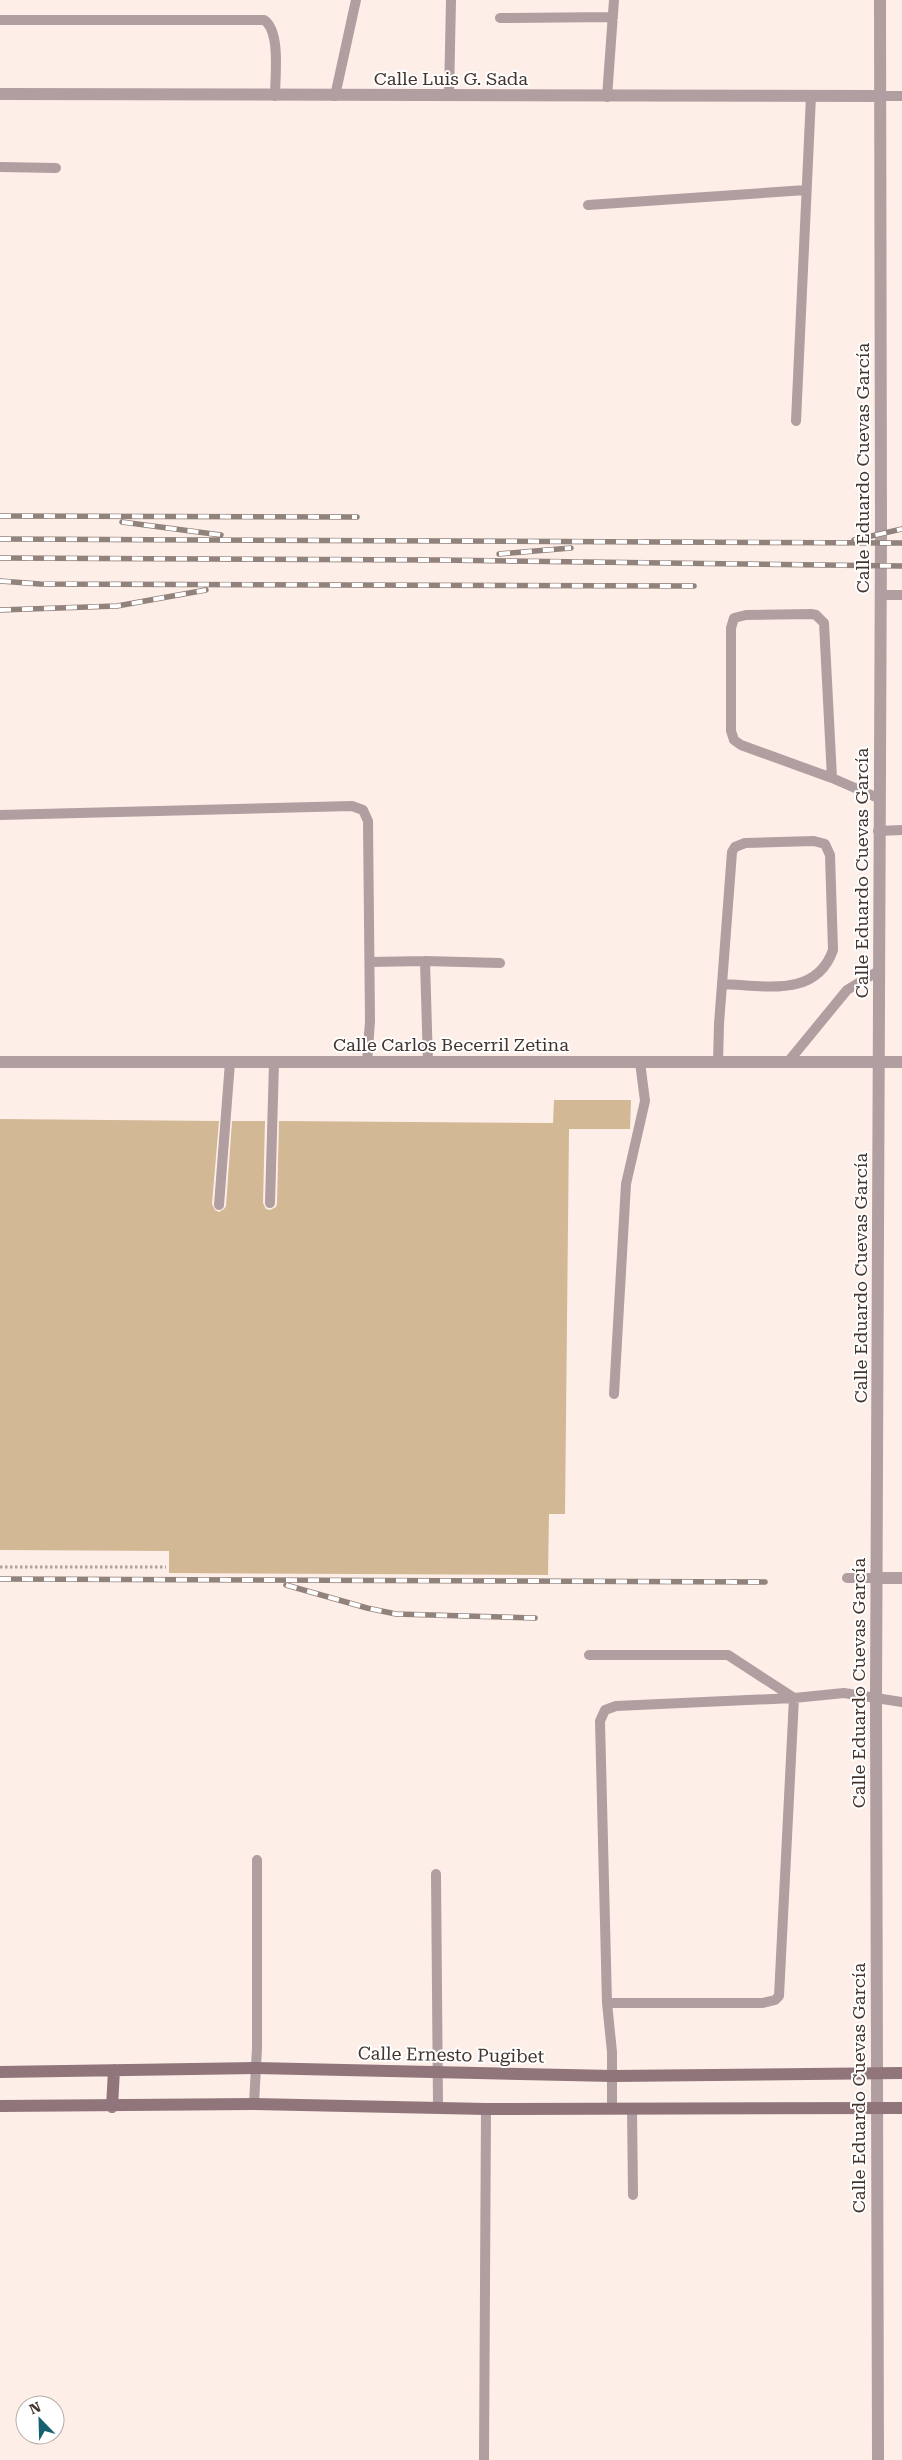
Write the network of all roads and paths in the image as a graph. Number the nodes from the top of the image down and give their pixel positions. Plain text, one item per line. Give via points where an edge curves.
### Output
1 (356, 0) edge
2 (450, 0) edge
3 (614, 0) edge
4 (880, 0) edge
5 (613, 17) junction
6 (500, 18) dead end
7 (0, 20) edge
8 (0, 94) edge
9 (275, 96) junction
10 (335, 96) junction
11 (449, 96) junction
12 (607, 96) junction
13 (811, 96) junction
14 (881, 96) junction
15 (902, 96) edge
16 (0, 168) edge
17 (56, 168) dead end
18 (806, 190) junction
19 (588, 205) dead end
20 (796, 421) dead end
21 (880, 595) junction
22 (902, 595) edge
23 (832, 778) junction
24 (878, 798) junction
25 (0, 815) edge
26 (902, 830) edge
27 (878, 831) junction
28 (425, 960) junction
29 (370, 962) junction
30 (500, 963) dead end
31 (880, 970) junction
32 (722, 984) junction
33 (0, 1062) edge
34 (230, 1062) junction
35 (367, 1062) junction
36 (640, 1062) junction
37 (718, 1062) junction
38 (788, 1062) junction
39 (879, 1062) junction
40 (902, 1062) edge
41 (274, 1063) junction
42 (428, 1063) junction
43 (270, 1203) dead end
44 (219, 1205) dead end
45 (614, 1394) dead end
46 (0, 1567) edge
47 (166, 1567) dead end
48 (848, 1578) dead end
49 (877, 1578) junction
50 (902, 1578) edge
51 (589, 1655) dead end
52 (794, 1698) junction
53 (876, 1699) junction
54 (902, 1702) edge
55 (257, 1860) dead end
56 (436, 1874) dead end
57 (607, 2003) junction
58 (256, 2068) junction
59 (114, 2070) junction
60 (0, 2072) edge
61 (437, 2072) junction
62 (902, 2073) edge
63 (877, 2074) junction
64 (613, 2076) junction
65 (254, 2104) junction
66 (0, 2106) edge
67 (112, 2107) junction
68 (438, 2107) junction
69 (612, 2108) junction
70 (632, 2108) junction
71 (902, 2108) edge
72 (486, 2109) junction
73 (877, 2109) junction
74 (633, 2195) dead end
75 (484, 2460) edge
76 (878, 2460) edge

1 - 10 lane
2 - 11 lane
3 - 5 lane
4 - 14 street, Calle Eduardo Cuevas García
5 - 6 lane
5 - 12 lane
7 - 9 lane via 264,20 274,33
8 - 9 street, Calle Luis G. Sada
9 - 10 street, Calle Luis G. Sada
10 - 11 street, Calle Luis G. Sada
11 - 12 street, Calle Luis G. Sada
12 - 13 street, Calle Luis G. Sada
13 - 14 street, Calle Luis G. Sada
13 - 18 lane
14 - 15 lane, Calle Luis G. Sada
14 - 21 street, Calle Eduardo Cuevas García
16 - 17 lane
18 - 19 lane
18 - 20 lane
21 - 22 lane
21 - 24 street, Calle Eduardo Cuevas García
23 - 23 lane via 734,740 731,731 734,618 811,614 824,623
23 - 24 lane
24 - 27 street, Calle Eduardo Cuevas García
25 - 29 lane via 358,807 368,821
26 - 27 lane
27 - 31 street, Calle Eduardo Cuevas García
28 - 29 lane
28 - 30 lane
28 - 42 lane
29 - 35 lane
31 - 38 lane via 847,990
31 - 39 street, Calle Eduardo Cuevas García
32 - 32 lane via 730,858 735,847 745,843 814,841 825,844 830,855 833,950 829,961 807,981 792,986
32 - 37 lane
33 - 34 street, Calle Carlos Becerril Zetina
34 - 41 street, Calle Carlos Becerril Zetina
34 - 44 lane
35 - 41 street, Calle Carlos Becerril Zetina
35 - 42 street, Calle Carlos Becerril Zetina
36 - 37 street, Calle Carlos Becerril Zetina
36 - 42 street, Calle Carlos Becerril Zetina
36 - 45 lane via 645,1101 626,1184
37 - 38 street, Calle Carlos Becerril Zetina
38 - 39 street, Calle Carlos Becerril Zetina
39 - 40 street, Calle Carlos Becerril Zetina
39 - 49 street, Calle Eduardo Cuevas García
41 - 43 lane
46 - 47 path
48 - 49 lane
49 - 50 street
49 - 53 street, Calle Eduardo Cuevas García
51 - 52 lane via 728,1655
52 - 53 lane via 844,1693
52 - 57 lane via 779,1996 763,2003
52 - 57 lane via 616,1706 605,1710 602,1715
53 - 54 lane
53 - 63 street, Calle Eduardo Cuevas García
55 - 58 lane
56 - 61 lane
57 - 64 lane
58 - 59 street, Calle Ernesto Pugibet
58 - 61 street, Calle Ernesto Pugibet
58 - 65 lane
59 - 60 street, Calle Ernesto Pugibet
59 - 67 street
61 - 64 street, Calle Ernesto Pugibet
61 - 68 lane
62 - 63 street, Calle Ernesto Pugibet
63 - 64 street, Calle Ernesto Pugibet
63 - 73 street, Calle Eduardo Cuevas García
64 - 69 lane
65 - 67 street
65 - 68 street
66 - 67 street
68 - 72 street
69 - 70 street
69 - 72 street
70 - 73 street
70 - 74 lane
71 - 73 street
72 - 75 lane
73 - 76 street, Calle Eduardo Cuevas García

